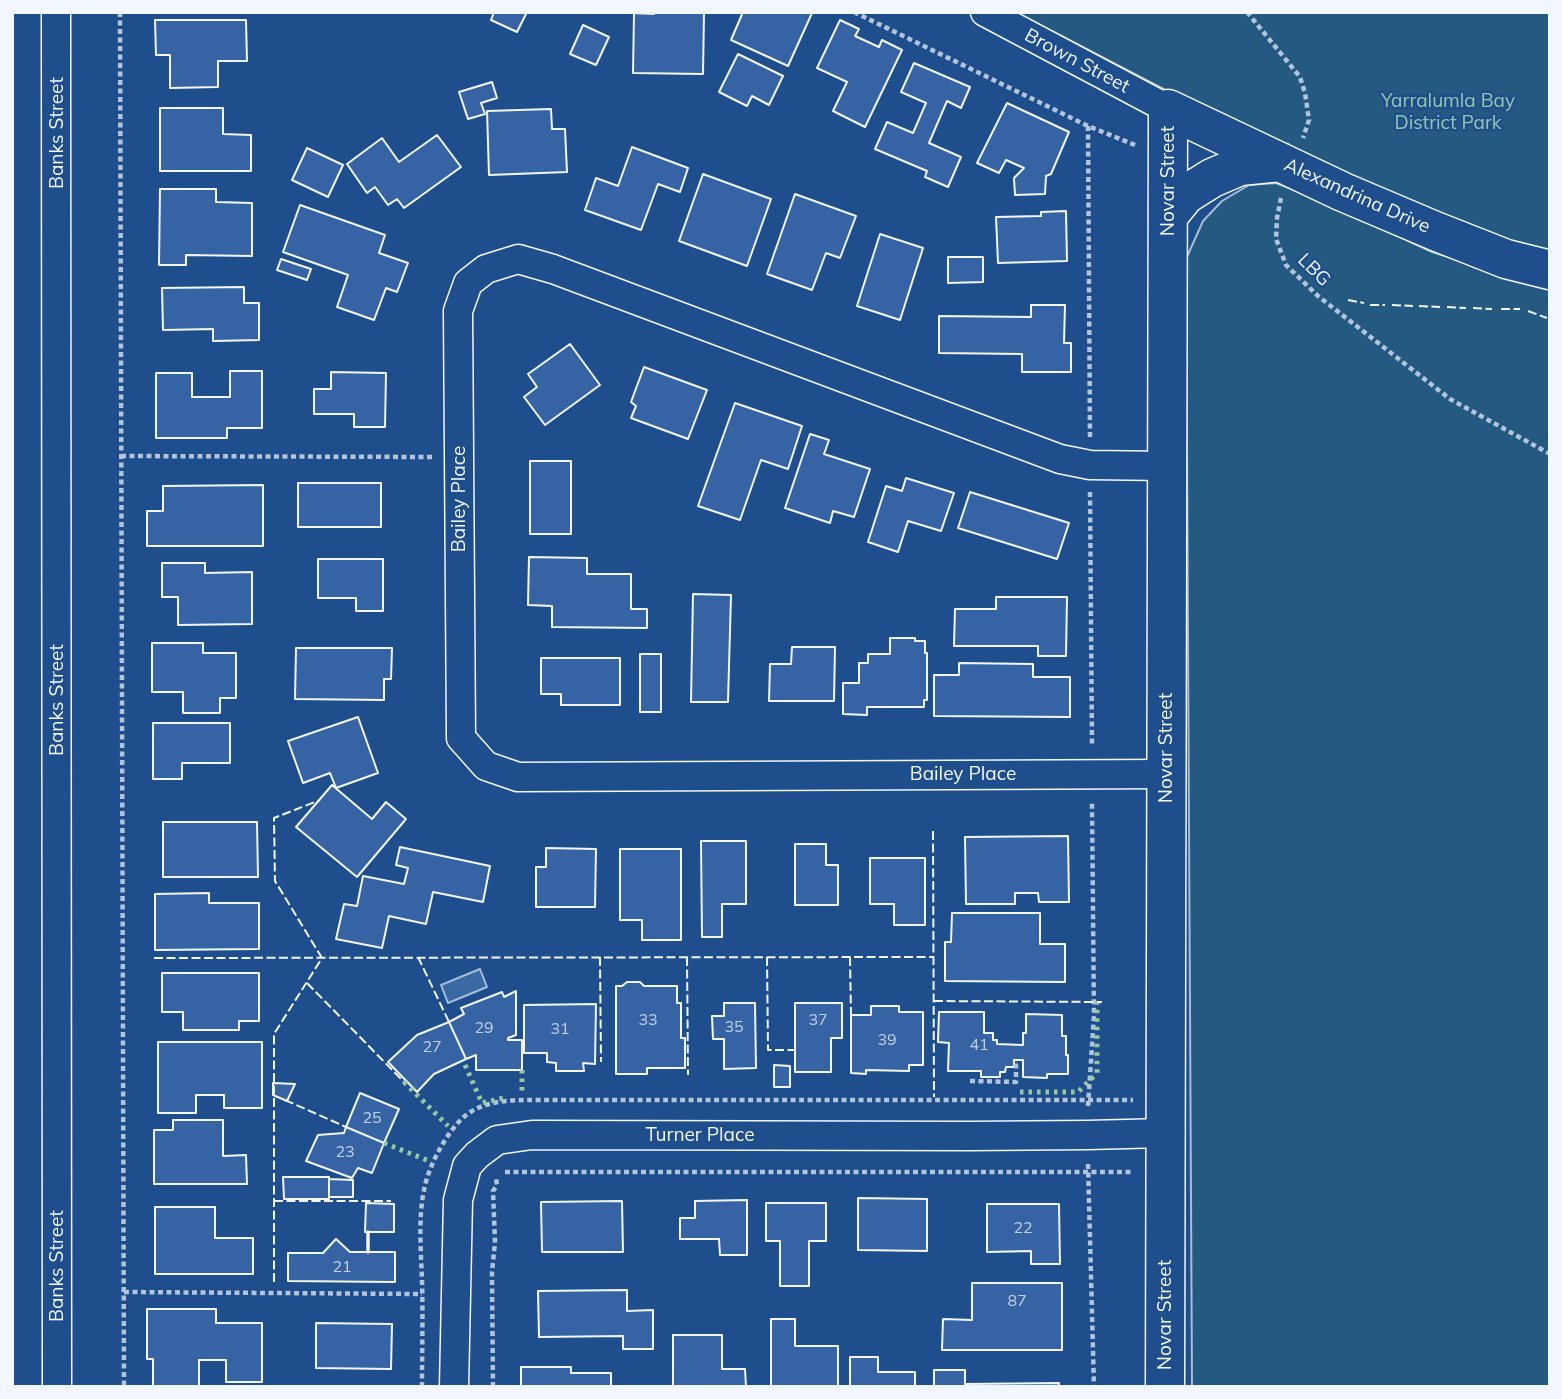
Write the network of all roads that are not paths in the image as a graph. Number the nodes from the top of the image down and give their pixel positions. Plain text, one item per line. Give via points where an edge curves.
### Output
1 (57, 12) edge
2 (985, 12) edge
3 (1168, 109) junction
4 (1287, 165) junction
5 (1168, 216) junction
6 (1550, 270) edge
7 (1167, 466) junction
8 (1166, 774) junction
9 (1165, 1133) junction
10 (57, 1387) edge
11 (454, 1387) edge
12 (1164, 1387) edge

1 - 10 street, Banks Street
2 - 3 street, Brown Street
3 - 4 main road, Alexandrina Drive
3 - 5 main road, Novar Street
4 - 5 main road via 1240,166 1212,177 1185,195
4 - 6 main road, Alexandrina Drive via 1482,250
5 - 7 main road, Novar Street
7 - 8 main road, Novar Street
7 - 8 street, Bailey Place via 1098,466 1060,459 518,258 486,269 468,283 458,312 461,738 486,766 518,777
8 - 9 main road, Novar Street
9 - 11 street, Turner Place via 532,1135 497,1140 467,1166 458,1200
9 - 12 main road, Novar Street

